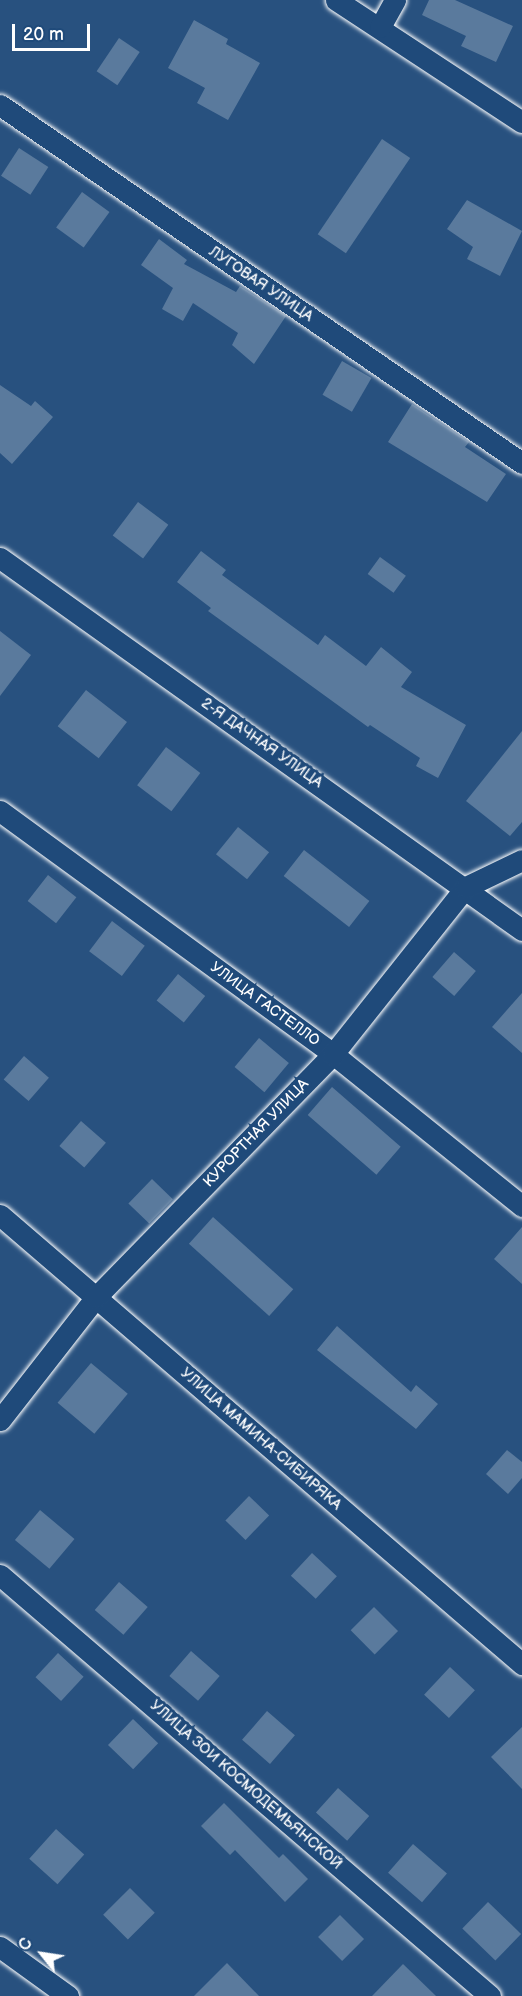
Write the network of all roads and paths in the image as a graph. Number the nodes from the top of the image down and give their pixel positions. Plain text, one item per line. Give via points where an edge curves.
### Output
1 (336, 0) edge
2 (395, 0) edge
3 (380, 27) junction
4 (0, 105) edge
5 (522, 122) edge
6 (522, 463) edge
7 (0, 558) edge
8 (0, 811) edge
9 (522, 860) edge
10 (465, 887) junction
11 (522, 930) edge
12 (333, 1054) junction
13 (522, 1206) edge
14 (0, 1215) edge
15 (96, 1297) junction
16 (0, 1420) edge
17 (0, 1575) edge
18 (522, 1664) edge
19 (0, 1947) edge
20 (68, 1996) edge
21 (490, 1996) edge

1 - 3 street
2 - 3 street
3 - 5 street
4 - 6 street, ЛУГОВАЯ УЛИЦА
7 - 10 street, 2-Я ДАЧНАЯ УЛИЦА
8 - 12 street, УЛИЦА ГАСТЕЛЛО
9 - 10 street, КУРОРТНАЯ УЛИЦА
10 - 11 street, 2-Я ДАЧНАЯ УЛИЦА
10 - 12 street, КУРОРТНАЯ УЛИЦА
12 - 13 street, УЛИЦА ГАСТЕЛЛО
12 - 15 street, КУРОРТНАЯ УЛИЦА
14 - 15 street, УЛИЦА МАМИНА-СИБИРЯКА
15 - 16 street, КУРОРТНАЯ УЛИЦА
15 - 18 street, УЛИЦА МАМИНА-СИБИРЯКА
17 - 21 street, УЛИЦА ЗОИ КОСМОДЕМЬЯНСКОЙ
19 - 20 street

